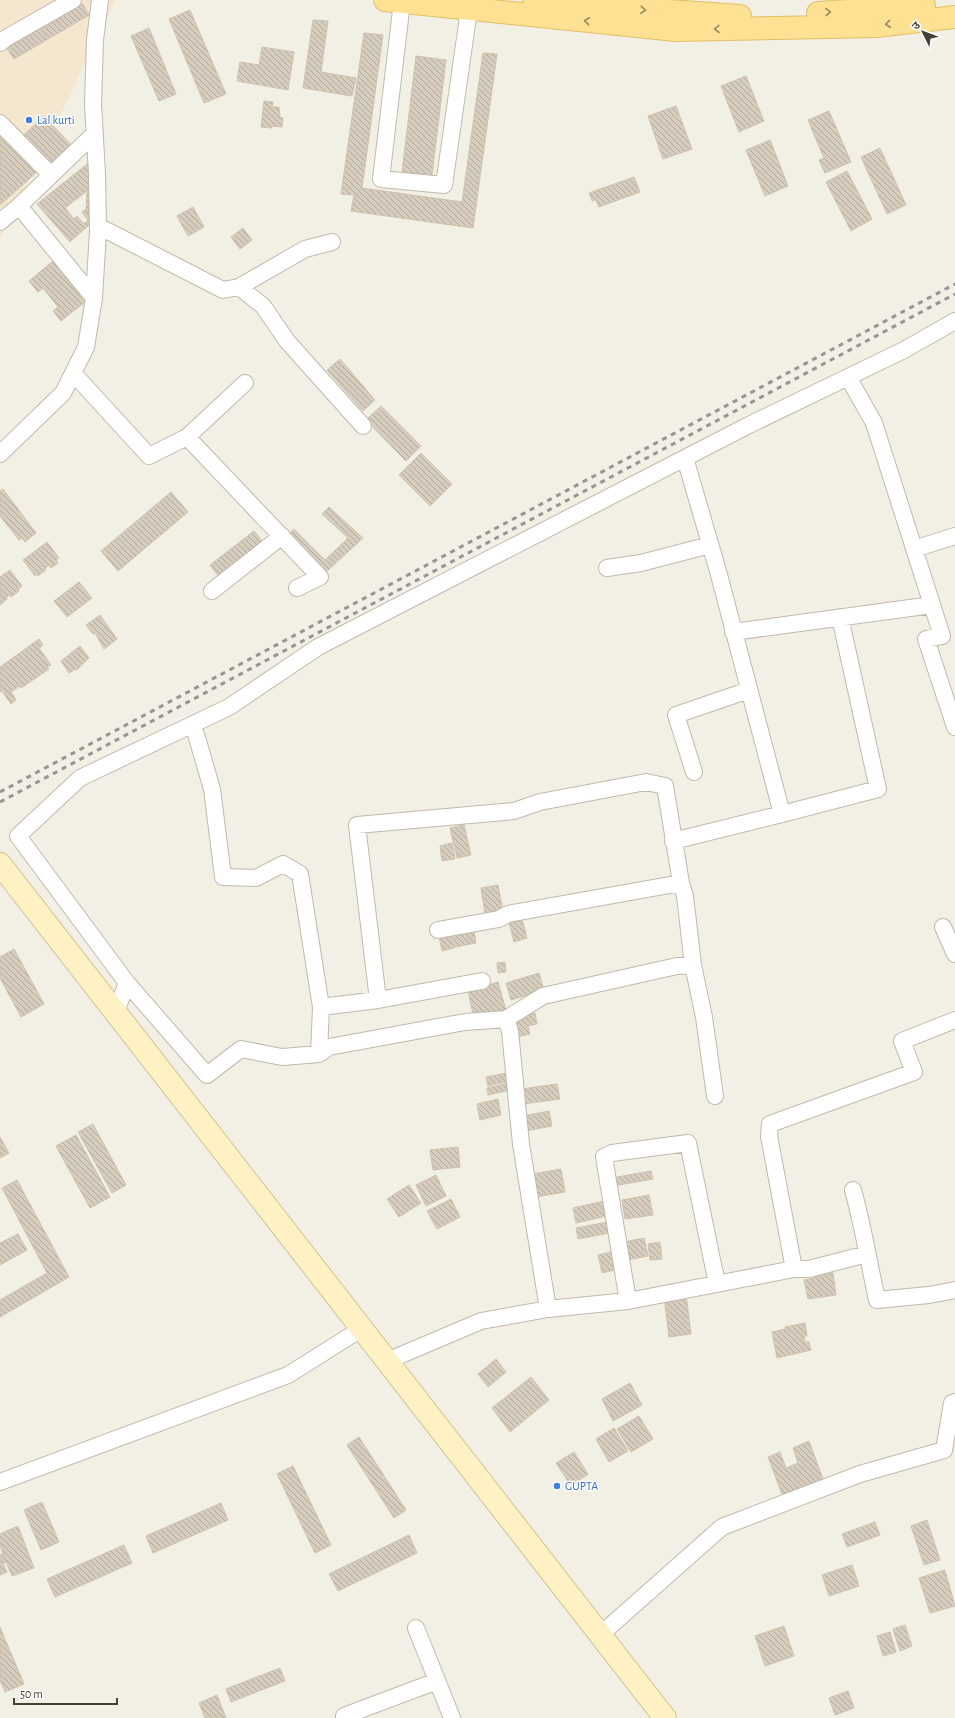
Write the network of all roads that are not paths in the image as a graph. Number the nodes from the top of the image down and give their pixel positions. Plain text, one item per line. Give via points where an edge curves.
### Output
1 (73, 0) edge
2 (100, 0) edge
3 (534, 0) edge
4 (394, 1) edge
5 (955, 3) edge
6 (469, 10) junction
7 (955, 17) edge
8 (0, 43) edge
9 (0, 124) edge
10 (95, 133) junction
11 (51, 175) junction
12 (19, 206) junction
13 (0, 222) edge
14 (98, 226) junction
15 (332, 242) dead end
16 (239, 287) junction
17 (94, 298) junction
18 (955, 321) edge
19 (73, 372) junction
20 (848, 377) junction
21 (245, 383) dead end
22 (363, 426) dead end
23 (187, 437) junction
24 (0, 454) edge
25 (685, 458) junction
26 (282, 536) junction
27 (955, 536) edge
28 (710, 545) junction
29 (914, 549) junction
30 (607, 568) dead end
31 (297, 588) dead end
32 (212, 590) dead end
33 (932, 605) junction
34 (840, 617) junction
35 (733, 632) junction
36 (749, 690) junction
37 (193, 724) junction
38 (955, 727) edge
39 (694, 772) dead end
40 (782, 814) junction
41 (673, 842) junction
42 (0, 864) edge
43 (681, 883) junction
44 (943, 927) dead end
45 (438, 930) dead end
46 (955, 954) edge
47 (693, 965) junction
48 (482, 981) dead end
49 (127, 983) junction
50 (378, 1000) junction
51 (321, 1007) junction
52 (115, 1014) junction
53 (506, 1019) junction
54 (955, 1020) edge
55 (319, 1054) junction
56 (715, 1096) dead end
57 (853, 1190) dead end
58 (867, 1254) junction
59 (794, 1269) junction
60 (717, 1284) junction
61 (955, 1290) edge
62 (628, 1301) junction
63 (548, 1309) junction
64 (361, 1329) junction
65 (387, 1361) junction
66 (955, 1402) edge
67 (949, 1449) edge
68 (0, 1482) edge
69 (416, 1628) dead end
70 (600, 1635) junction
71 (437, 1681) junction
72 (344, 1718) edge
73 (452, 1718) edge
74 (665, 1718) edge

1 - 8 street
2 - 10 street via 95,48
3 -> 5 main road via 582,6 750,17
4 - 6 main road
4 - 6 street via 381,178 389,179 444,185
7 -> 6 main road via 876,26 676,30
9 - 11 street
10 - 11 street
10 - 14 street
11 - 12 street
12 - 13 street
12 - 17 street
14 - 16 street via 223,290
14 - 17 street
15 - 16 street via 305,249
16 - 22 street via 263,306 292,347
17 - 19 street via 86,347
18 - 20 street via 904,350
19 - 23 street via 148,456
19 - 24 street via 63,393
20 - 25 street
20 - 29 street via 874,423
21 - 23 street
23 - 26 street
25 - 28 street
25 - 37 street via 318,647 229,707
26 - 31 street via 320,577
26 - 32 street
27 - 29 street
28 - 30 street via 642,563
28 - 35 street
29 - 33 street
33 - 34 street
33 - 38 street via 942,636 926,639
34 - 35 street
34 - 40 street via 878,789
35 - 36 street
36 - 39 street via 676,715
36 - 40 street
37 - 49 street via 80,778 18,836
37 - 51 street via 212,789 223,877 256,878 283,864 300,874
40 - 41 street
41 - 43 street
41 - 50 street via 665,786 646,782 540,802 514,811 357,825
42 - 52 main road
43 - 45 street via 508,914 499,919
43 - 47 street via 685,896
44 - 46 street
47 - 53 street via 677,966 543,996
47 - 56 street via 704,1017
48 - 50 street
49 - 52 street
49 - 55 street via 207,1075 241,1049 282,1057
50 - 51 street
51 - 55 street
52 - 64 main road
53 - 55 street via 465,1022 329,1047
53 - 63 street via 510,1031 521,1144
54 - 59 street via 902,1041 914,1072 770,1124 769,1136
57 - 58 street via 863,1226
58 - 59 street via 809,1269
58 - 61 street via 877,1300
59 - 60 street
60 - 62 street
60 - 62 street via 688,1143 612,1153 604,1157
62 - 63 street
63 - 65 street via 481,1321
64 - 65 main road
64 - 68 street via 288,1375
65 - 70 main road
66 - 67 street via 952,1403
67 - 70 street via 860,1474 722,1527
69 - 71 street
70 - 74 main road
71 - 72 street
71 - 73 street

